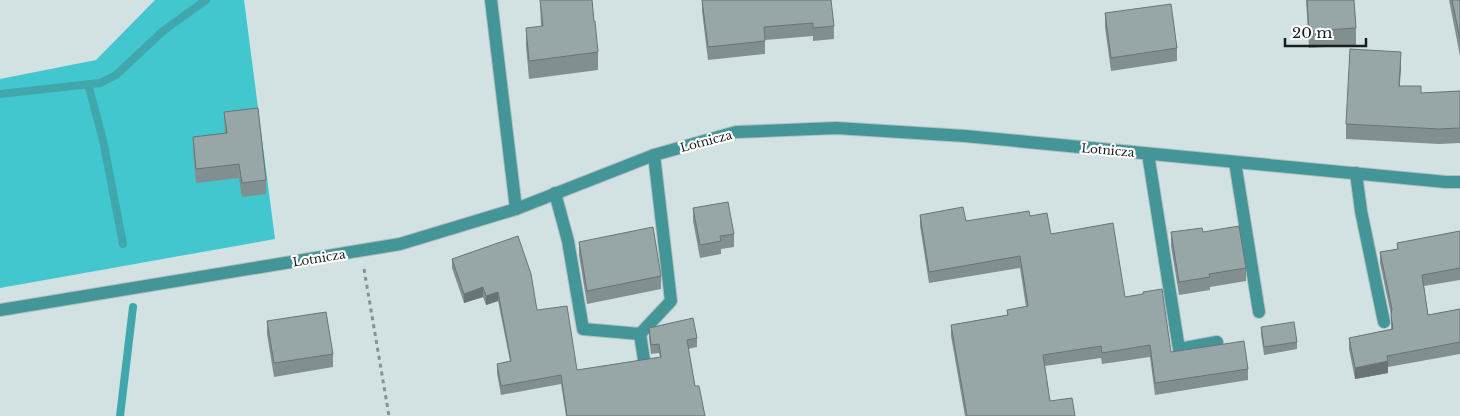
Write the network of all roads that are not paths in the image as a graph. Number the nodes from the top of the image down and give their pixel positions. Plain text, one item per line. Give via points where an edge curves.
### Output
1 (491, 0) edge
2 (1148, 154) junction
3 (654, 155) junction
4 (1235, 162) junction
5 (1356, 173) junction
6 (1460, 182) edge
7 (555, 193) junction
8 (516, 209) junction
9 (0, 310) edge
10 (1259, 312) dead end
11 (1384, 322) dead end
12 (640, 334) junction
13 (1217, 342) dead end
14 (644, 360) edge

1 - 8 street
2 - 3 street, Lotnicza via 965,136 836,128 736,132
2 - 4 street, Lotnicza
2 - 13 street via 1179,350
3 - 7 street, Lotnicza
3 - 12 street via 671,301
4 - 5 street, Lotnicza
4 - 10 street
5 - 6 street, Lotnicza
5 - 11 street
7 - 8 street, Lotnicza
7 - 12 street via 568,240 583,328
8 - 9 street, Lotnicza via 408,241 361,251
12 - 14 street

